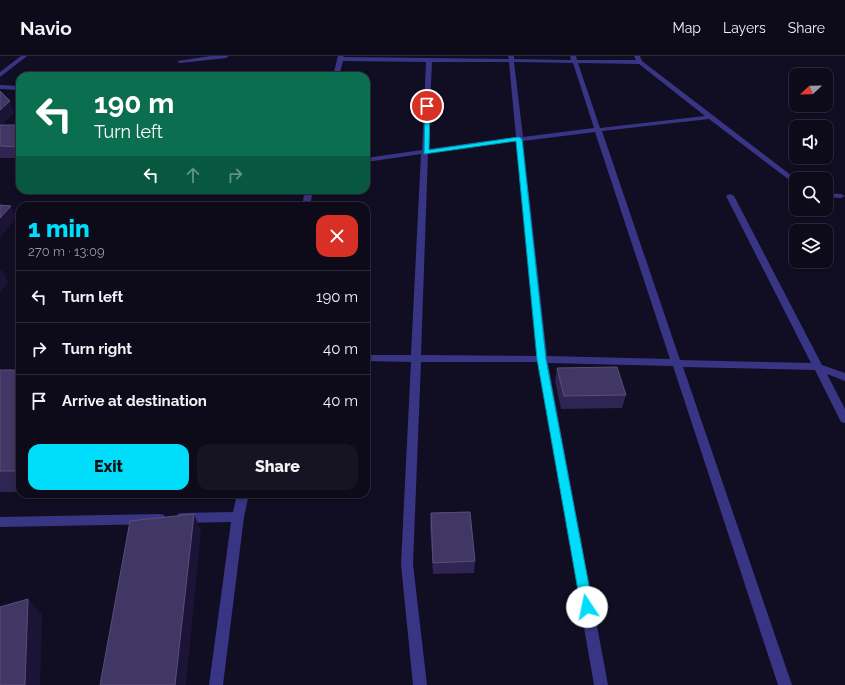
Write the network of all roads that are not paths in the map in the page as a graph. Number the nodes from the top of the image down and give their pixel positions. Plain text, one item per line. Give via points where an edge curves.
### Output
1 (24, 56) edge
2 (226, 56) edge
3 (341, 57) edge
4 (574, 58) edge
5 (512, 59) edge
6 (639, 59) edge
7 (429, 60) junction
8 (180, 61) dead end
9 (337, 72) edge
10 (0, 76) edge
11 (0, 87) edge
12 (16, 88) edge
13 (710, 117) junction
14 (598, 131) junction
15 (519, 139) junction
16 (426, 153) junction
17 (370, 160) edge
18 (789, 178) edge
19 (833, 195) edge
20 (730, 196) dead end
21 (843, 196) edge
22 (370, 358) edge
23 (417, 359) junction
24 (542, 359) junction
25 (677, 364) junction
26 (817, 367) junction
27 (845, 377) edge
28 (845, 419) edge
29 (242, 498) edge
30 (238, 518) junction
31 (0, 522) edge
32 (216, 685) edge
33 (420, 685) edge
34 (601, 685) edge
35 (785, 685) edge

1 - 10 street
2 - 8 street
3 - 7 street
3 - 9 street
4 - 5 street
4 - 6 street
4 - 14 street
5 - 7 street
5 - 15 street
6 - 13 street
7 - 16 street
11 - 12 street
13 - 14 street
13 - 18 street
14 - 15 street
14 - 25 street
15 - 16 street
15 - 24 street
16 - 17 street
16 - 23 street
19 - 21 street
20 - 26 street
22 - 23 street
23 - 24 street
23 - 33 street via 407,564
24 - 25 street
24 - 34 street
25 - 26 street
25 - 35 street
26 - 27 street
26 - 28 street
29 - 30 street
30 - 31 street
30 - 32 street

